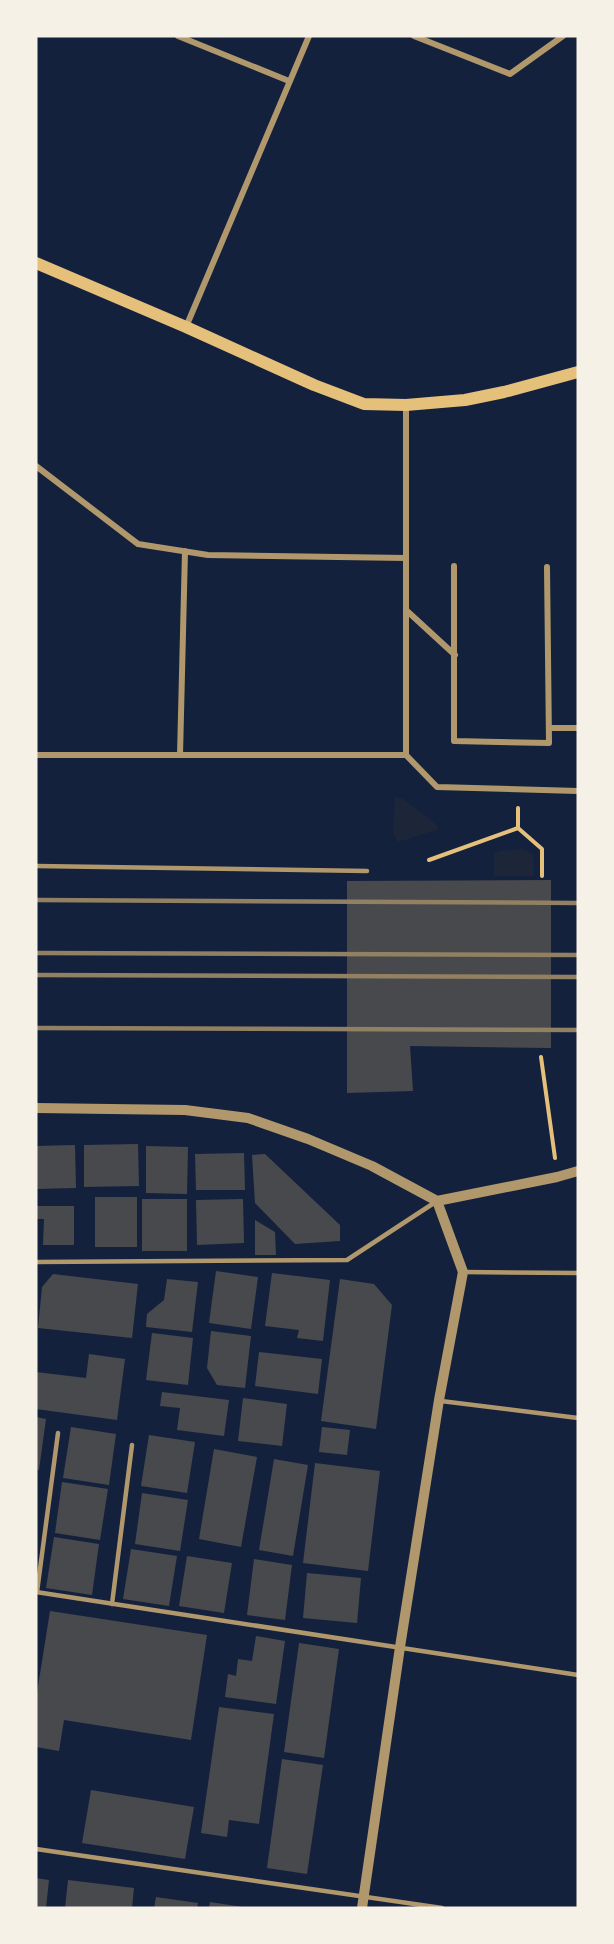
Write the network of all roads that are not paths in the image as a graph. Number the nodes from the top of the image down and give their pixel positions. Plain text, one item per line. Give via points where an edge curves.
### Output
1 (178, 36) edge
2 (309, 36) edge
3 (414, 36) edge
4 (563, 36) edge
5 (289, 81) junction
6 (36, 263) edge
7 (186, 327) junction
8 (578, 372) edge
9 (406, 405) junction
10 (36, 466) edge
11 (185, 551) junction
12 (406, 558) junction
13 (454, 566) dead end
14 (547, 567) dead end
15 (406, 610) junction
16 (455, 654) junction
17 (549, 728) junction
18 (578, 728) edge
19 (36, 755) edge
20 (180, 755) junction
21 (406, 755) junction
22 (578, 791) edge
23 (36, 866) edge
24 (367, 871) dead end
25 (36, 1108) edge
26 (578, 1170) edge
27 (437, 1201) junction
28 (36, 1262) edge
29 (463, 1272) junction
30 (578, 1273) edge
31 (439, 1400) junction
32 (578, 1418) edge
33 (58, 1432) dead end
34 (132, 1445) dead end
35 (37, 1592) edge
36 (112, 1604) junction
37 (400, 1647) junction
38 (578, 1675) edge
39 (36, 1848) edge
40 (363, 1902) edge
41 (442, 1908) edge

1 - 5 street
2 - 5 street
3 - 4 street via 510,74
5 - 7 street
6 - 7 main road
7 - 9 main road via 364,404
8 - 9 main road via 465,400
9 - 12 street
10 - 11 street via 138,544
11 - 12 street via 208,555
11 - 20 street
12 - 15 street
13 - 16 street
14 - 17 street
15 - 16 street
15 - 21 street
16 - 17 street via 454,741 549,742
17 - 18 street
19 - 20 street
20 - 21 street
21 - 22 street via 437,787
23 - 24 lane
25 - 27 street via 184,1110 248,1118 372,1166
26 - 27 street
27 - 28 lane via 347,1260
27 - 29 street
29 - 30 lane
29 - 31 street
31 - 32 lane
31 - 37 street
33 - 35 lane
34 - 36 lane
35 - 36 lane
36 - 37 lane
37 - 38 lane
37 - 40 street
39 - 40 lane
40 - 41 lane

